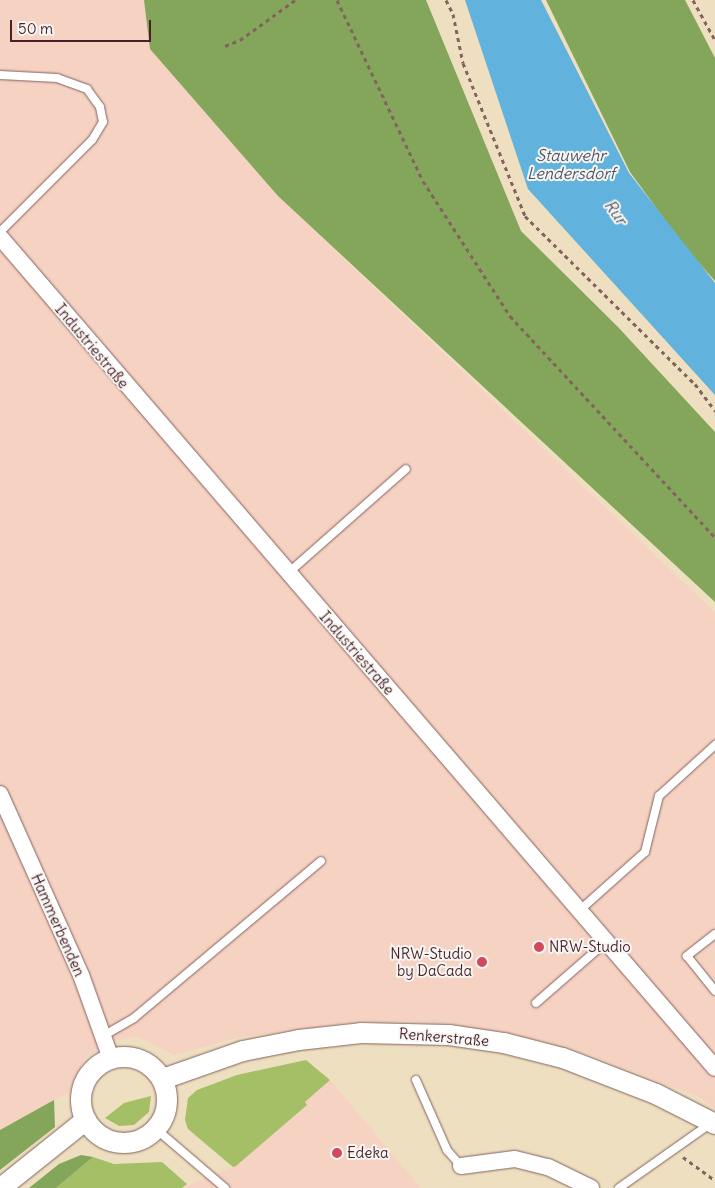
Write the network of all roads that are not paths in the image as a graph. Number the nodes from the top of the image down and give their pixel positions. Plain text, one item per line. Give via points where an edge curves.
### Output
1 (0, 75) edge
2 (0, 232) edge
3 (0, 237) edge
4 (406, 469) dead end
5 (288, 573) junction
6 (715, 746) edge
7 (0, 794) edge
8 (321, 861) dead end
9 (580, 910) junction
10 (715, 934) edge
11 (607, 941) junction
12 (715, 991) edge
13 (536, 1003) dead end
14 (103, 1036) junction
15 (111, 1059) junction
16 (715, 1068) edge
17 (163, 1079) junction
18 (416, 1080) dead end
19 (86, 1120) junction
20 (714, 1122) edge
21 (156, 1130) junction
22 (461, 1166) joint
23 (0, 1188) edge
24 (225, 1188) edge
25 (591, 1188) edge
26 (618, 1188) edge

1 - 2 lane via 57,78 87,89 100,107 102,122 92,140
3 - 5 street, Industriestraße
4 - 5 lane
5 - 9 street, Industriestraße
6 - 9 lane via 660,796 645,852
7 - 14 street, Hammerbenden via 81,975
8 - 14 lane via 134,1018
9 - 11 street, Industriestraße
10 - 12 lane via 687,956
11 - 13 lane
11 - 16 street, Industriestraße
14 - 15 street, Hammerbenden
15 - 17 street via 128,1057 144,1061
15 - 19 street via 98,1066 82,1090
17 - 20 street, Renkerstraße via 242,1052 299,1040 361,1033 449,1035 504,1043 563,1058 656,1094
17 - 21 street via 168,1100
18 - 22 lane via 447,1150
19 - 21 street via 93,1129 113,1141 136,1141
19 - 23 street
20 - 26 lane via 675,1152
21 - 24 lane
22 - 25 street via 515,1159 548,1167

